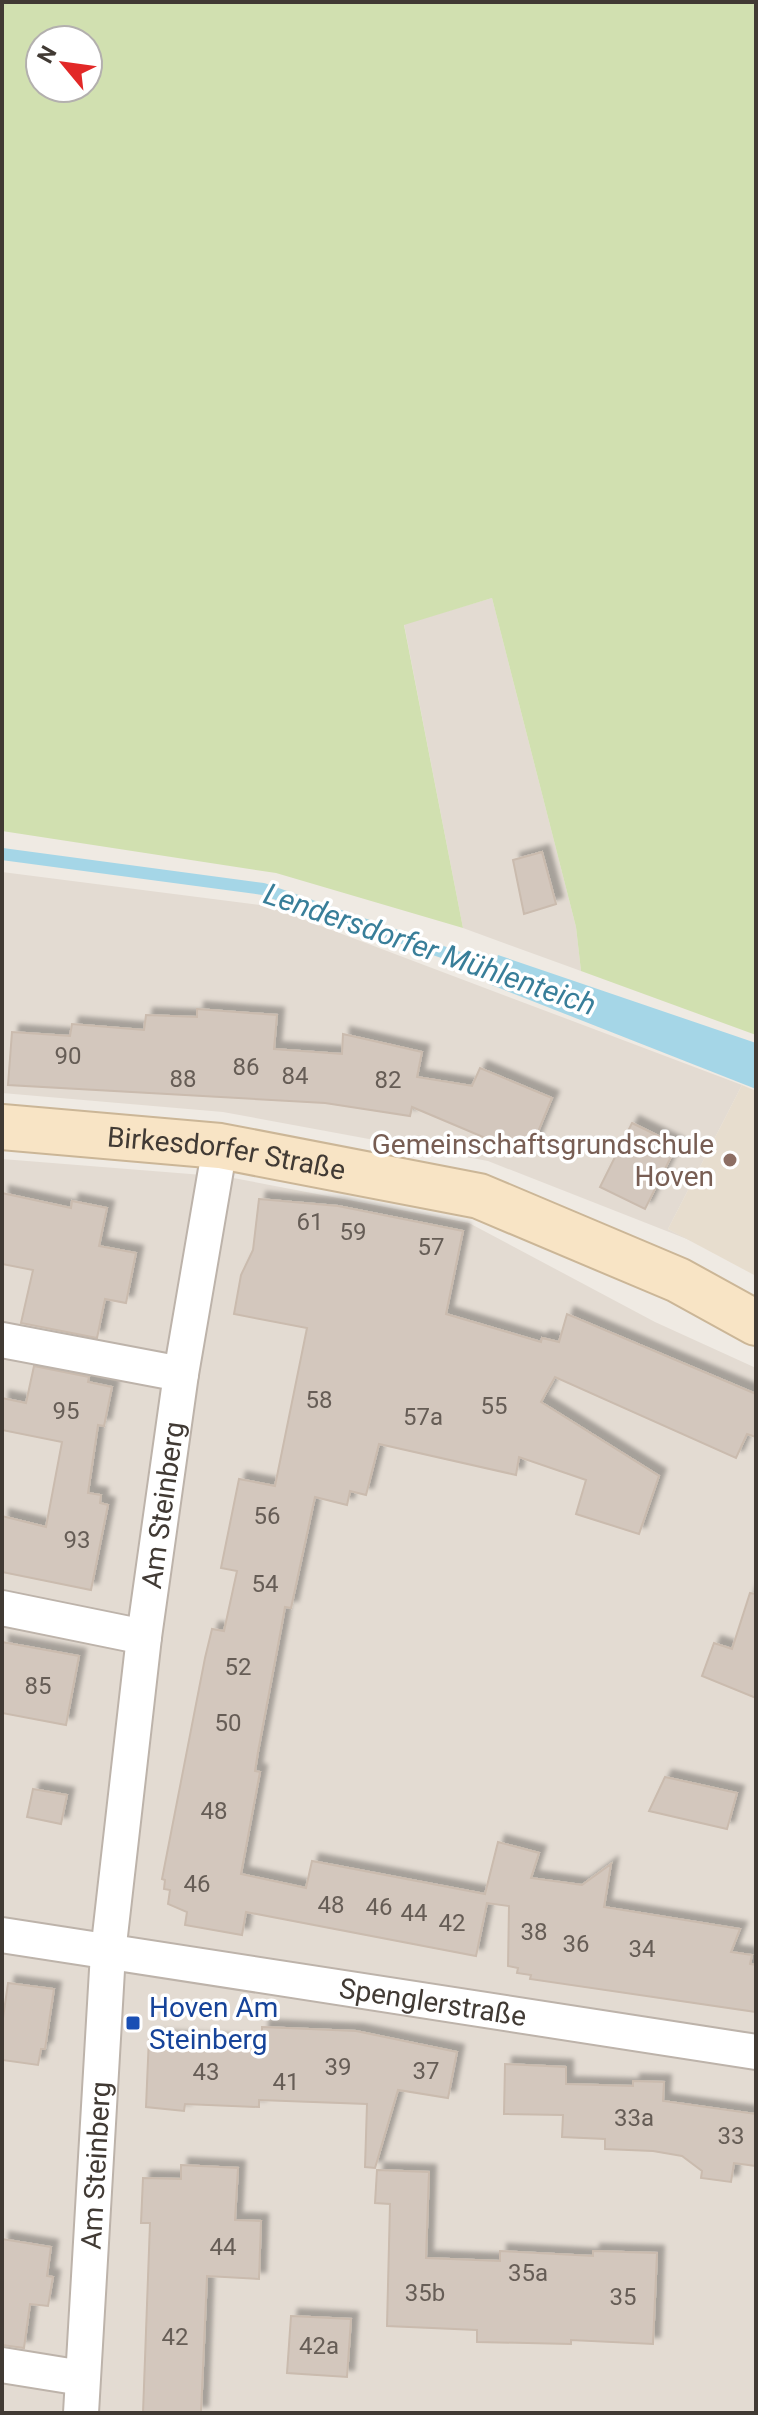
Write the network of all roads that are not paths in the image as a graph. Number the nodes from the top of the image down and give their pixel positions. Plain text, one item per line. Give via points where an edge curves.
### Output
1 (2, 1127) edge
2 (220, 1146) junction
3 (756, 1323) edge
4 (2, 1340) edge
5 (181, 1374) junction
6 (2, 1608) edge
7 (144, 1637) junction
8 (2, 1935) edge
9 (108, 1953) junction
10 (756, 2052) edge
11 (2, 2365) edge
12 (82, 2378) junction
13 (81, 2413) edge

1 - 2 main road, Birkesdorfer Straße
2 - 3 main road, Birkesdorfer Straße via 479,1196 678,1280
2 - 5 street, Am Steinberg
4 - 5 street
5 - 7 street, Am Steinberg
6 - 7 street
7 - 9 street, Am Steinberg
8 - 9 street
9 - 10 street, Spenglerstraße
9 - 12 street, Am Steinberg
11 - 12 street
12 - 13 street, Am Steinberg

